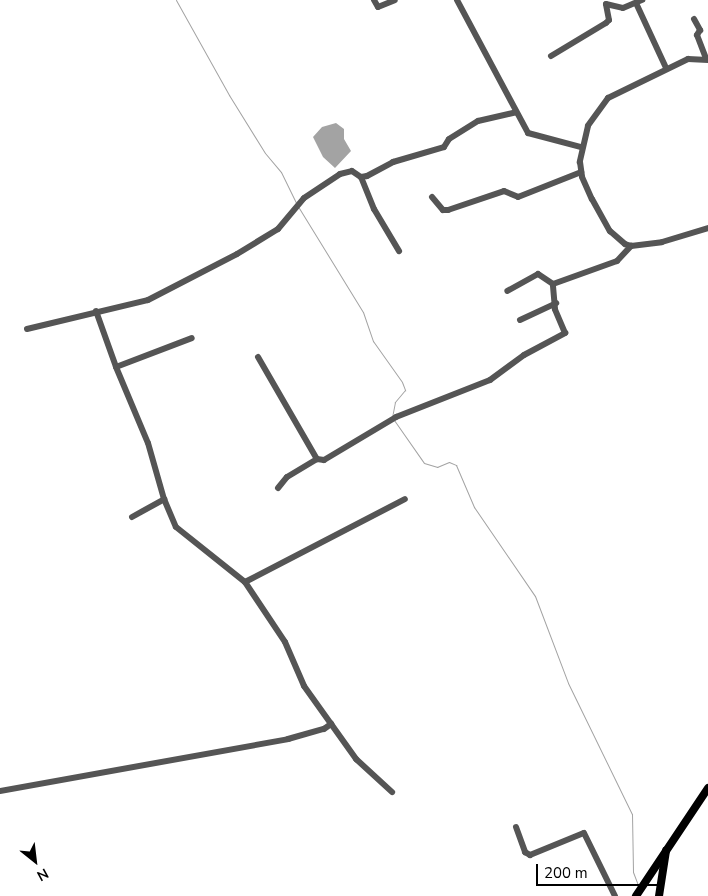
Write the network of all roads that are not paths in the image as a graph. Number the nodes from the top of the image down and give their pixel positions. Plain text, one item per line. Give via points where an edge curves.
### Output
1 (374, 0) edge
2 (395, 0) edge
3 (457, 0) edge
4 (639, 2) edge
5 (694, 20) dead end
6 (550, 56) dead end
7 (707, 59) edge
8 (666, 68) junction
9 (516, 112) junction
10 (581, 147) junction
11 (581, 172) junction
12 (361, 177) junction
13 (432, 197) dead end
14 (708, 228) edge
15 (631, 246) junction
16 (400, 251) dead end
17 (553, 284) junction
18 (507, 291) dead end
19 (556, 303) junction
20 (96, 311) junction
21 (520, 320) dead end
22 (27, 329) dead end
23 (192, 338) dead end
24 (258, 357) dead end
25 (116, 367) junction
26 (317, 459) junction
27 (278, 488) dead end
28 (164, 499) junction
29 (405, 499) dead end
30 (132, 517) dead end
31 (245, 582) junction
32 (331, 724) junction
33 (708, 787) edge
34 (0, 790) edge
35 (392, 792) dead end
36 (516, 827) dead end
37 (667, 849) junction
38 (615, 896) edge
39 (636, 896) edge
40 (659, 896) edge

1 - 2 street via 378,7
3 - 9 street
4 - 6 street via 623,8 606,4 609,20 606,23
4 - 8 street
5 - 7 street
7 - 8 street via 688,58
8 - 10 street via 608,98 588,126
9 - 10 street via 531,136
9 - 12 street via 478,122 449,139 444,147 393,162
10 - 11 street
11 - 13 street via 518,197 504,191 448,210 443,210
11 - 15 street via 610,231
12 - 16 street via 374,209
12 - 20 street via 352,172 340,174 304,198 278,229 171,289 120,308
14 - 15 street via 662,242
15 - 17 street via 617,261
17 - 18 street via 538,274
17 - 19 street
19 - 21 street
19 - 26 street via 565,328 563,336 524,355 490,380 396,417 324,460
20 - 22 street
20 - 25 street
23 - 25 street
24 - 26 street
25 - 28 street via 148,443
26 - 27 street via 288,477
28 - 30 street
28 - 31 street via 176,527
29 - 31 street
31 - 32 street via 285,642 304,686
32 - 34 street via 324,730 288,739
32 - 35 street via 356,759
33 - 37 main road
36 - 38 street via 525,852 530,855 584,833
37 - 39 main road
37 - 40 main road

